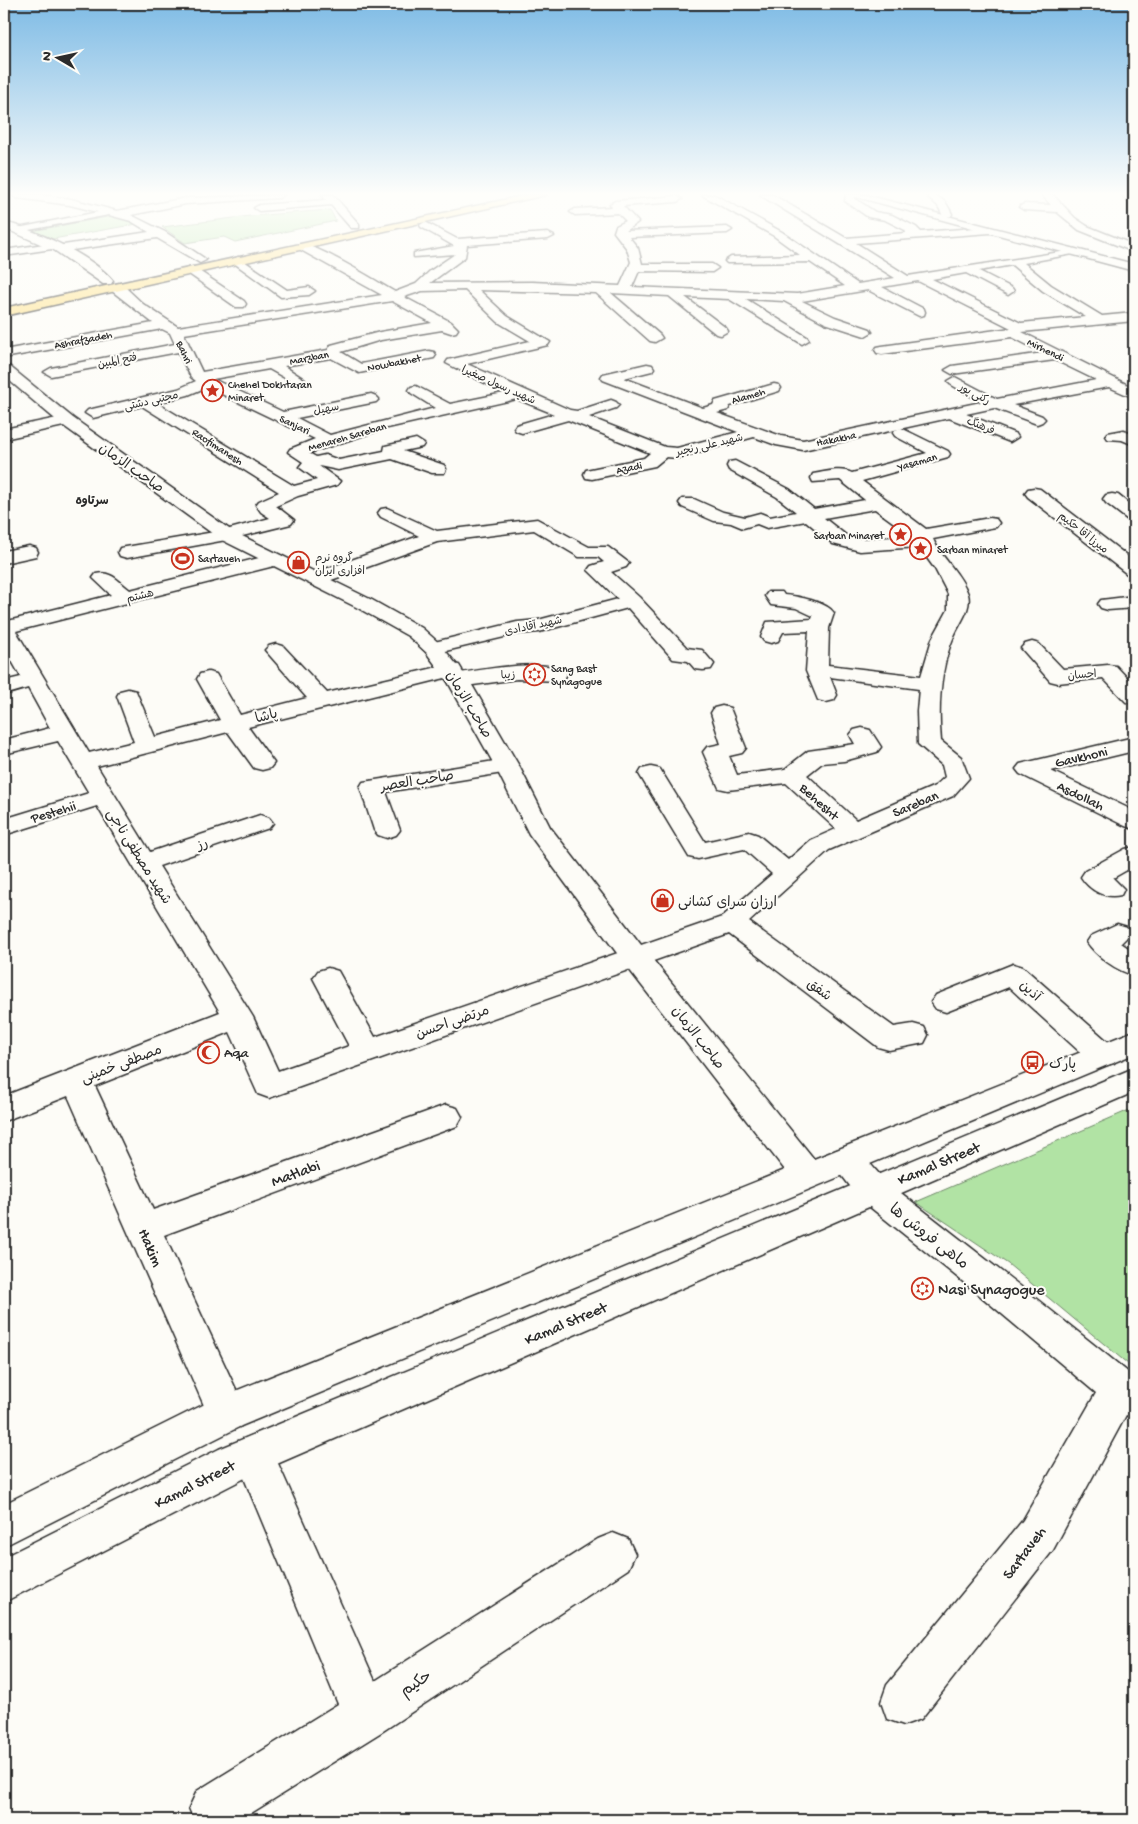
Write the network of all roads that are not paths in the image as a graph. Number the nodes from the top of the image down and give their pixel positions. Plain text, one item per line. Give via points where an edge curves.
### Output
1 (106, 280) edge
2 (129, 280) edge
3 (212, 280) edge
4 (266, 280) edge
5 (367, 280) edge
6 (427, 280) edge
7 (506, 280) edge
8 (629, 280) edge
9 (725, 280) edge
10 (846, 280) edge
11 (902, 280) edge
12 (917, 280) edge
13 (988, 280) edge
14 (1037, 280) edge
15 (759, 283) dead end
16 (111, 284) junction
17 (532, 286) junction
18 (871, 286) junction
19 (420, 287) junction
20 (469, 287) junction
21 (502, 287) junction
22 (599, 289) junction
23 (857, 289) junction
24 (624, 290) junction
25 (309, 291) dead end
26 (1008, 291) dead end
27 (673, 293) junction
28 (396, 296) junction
29 (727, 296) junction
30 (540, 298) dead end
31 (768, 298) junction
32 (789, 299) junction
33 (4, 303) edge
34 (240, 304) dead end
35 (346, 305) junction
36 (4, 312) edge
37 (919, 312) dead end
38 (1134, 317) edge
39 (374, 320) dead end
40 (1100, 320) junction
41 (1059, 324) junction
42 (162, 325) junction
43 (1017, 330) junction
44 (176, 331) junction
45 (720, 331) dead end
46 (865, 332) dead end
47 (1078, 333) dead end
48 (655, 338) dead end
49 (802, 340) dead end
50 (481, 345) dead end
51 (183, 347) junction
52 (882, 350) dead end
53 (333, 352) junction
54 (500, 352) junction
55 (4, 354) edge
56 (429, 355) dead end
57 (1058, 355) junction
58 (271, 364) junction
59 (647, 368) dead end
60 (4, 369) edge
61 (51, 372) dead end
62 (1126, 374) dead end
63 (203, 379) junction
64 (1108, 380) junction
65 (299, 382) dead end
66 (774, 388) dead end
67 (416, 390) dead end
68 (518, 394) junction
69 (1134, 394) edge
70 (371, 400) dead end
71 (144, 401) junction
72 (481, 402) junction
73 (996, 404) junction
74 (611, 405) dead end
75 (497, 410) dead end
76 (951, 413) junction
77 (93, 414) dead end
78 (700, 414) junction
79 (574, 415) junction
80 (281, 417) junction
81 (447, 417) junction
82 (1037, 419) dead end
83 (67, 421) junction
84 (522, 428) dead end
85 (756, 432) junction
86 (901, 433) dead end
87 (4, 434) edge
88 (1114, 436) dead end
89 (1010, 437) dead end
90 (329, 440) junction
91 (1134, 440) edge
92 (416, 444) dead end
93 (662, 452) junction
94 (394, 454) junction
95 (314, 462) junction
96 (914, 462) junction
97 (735, 466) dead end
98 (438, 469) dead end
99 (935, 473) dead end
100 (592, 474) dead end
101 (819, 478) dead end
102 (849, 479) junction
103 (292, 492) junction
104 (1034, 493) dead end
105 (1112, 499) dead end
106 (688, 503) dead end
107 (879, 503) junction
108 (387, 513) dead end
109 (811, 515) junction
110 (1134, 516) edge
111 (990, 523) dead end
112 (226, 534) junction
113 (434, 537) junction
114 (923, 538) junction
115 (29, 552) dead end
116 (127, 552) dead end
117 (4, 557) edge
118 (275, 560) junction
119 (1129, 562) edge
120 (103, 578) dead end
121 (316, 578) junction
122 (775, 596) dead end
123 (127, 598) junction
124 (632, 601) junction
125 (1134, 602) edge
126 (1108, 604) dead end
127 (820, 625) junction
128 (4, 628) edge
129 (771, 637) dead end
130 (433, 648) junction
131 (1032, 648) dead end
132 (276, 650) dead end
133 (703, 664) dead end
134 (817, 671) junction
135 (556, 674) dead end
136 (454, 675) junction
137 (208, 679) dead end
138 (34, 680) junction
139 (931, 684) junction
140 (4, 688) edge
141 (826, 695) dead end
142 (128, 696) dead end
143 (1134, 697) edge
144 (322, 701) junction
145 (722, 713) dead end
146 (233, 723) junction
147 (64, 732) junction
148 (862, 735) dead end
149 (1134, 744) edge
150 (147, 746) junction
151 (4, 747) edge
152 (83, 762) junction
153 (262, 763) dead end
154 (507, 766) junction
155 (1028, 769) joint
156 (651, 774) dead end
157 (792, 775) junction
158 (103, 796) junction
159 (1134, 821) edge
160 (260, 823) dead end
161 (4, 827) edge
162 (387, 830) dead end
163 (852, 830) junction
164 (1134, 855) edge
165 (144, 863) junction
166 (788, 874) junction
167 (1111, 889) dead end
168 (732, 923) junction
169 (1117, 933) dead end
170 (635, 957) junction
171 (1134, 966) edge
172 (328, 978) dead end
173 (946, 1002) dead end
174 (238, 1017) junction
175 (913, 1035) dead end
176 (1134, 1042) edge
177 (367, 1051) junction
178 (1103, 1055) junction
179 (1134, 1079) edge
180 (77, 1080) junction
181 (270, 1086) joint
182 (4, 1109) edge
183 (446, 1117) dead end
184 (847, 1160) junction
185 (808, 1175) junction
186 (872, 1190) junction
187 (143, 1228) junction
188 (1127, 1394) edge
189 (227, 1413) junction
190 (254, 1454) junction
191 (4, 1526) edge
192 (613, 1554) dead end
193 (4, 1580) edge
194 (904, 1702) dead end
195 (366, 1714) junction
196 (214, 1808) dead end

1 - 16 street, Bahri
2 - 16 main road
3 - 34 street
4 - 25 street via 285,294
5 - 28 street
6 - 19 street
7 - 21 street
8 - 24 street
9 - 29 street
10 - 23 street
11 - 18 street
12 - 43 street
13 - 26 street
14 - 40 street
15 - 31 street
16 - 33 main road
16 - 36 main road
16 - 42 street, Bahri via 155,316
17 - 21 street
17 - 22 street
17 - 30 street
18 - 23 street
18 - 37 street via 898,304
19 - 20 street
19 - 28 street
20 - 21 street
20 - 54 street, شهید رسول صغیرا via 504,322 543,342
22 - 24 street
22 - 48 street
23 - 32 street
24 - 27 street
27 - 29 street
27 - 45 street
28 - 35 street
28 - 53 street, Marzban via 449,327 356,341
29 - 31 street
29 - 49 street
31 - 32 street
32 - 46 street via 830,320
35 - 39 street
35 - 44 street
38 - 40 street, Mirhendi
40 - 41 street, Mirhendi
41 - 43 street, Mirhendi
41 - 47 street
42 - 44 street, Bahri
42 - 55 street, Ashrafzadeh
43 - 52 street
43 - 57 street, Mirhendi
44 - 51 street, Bahri
50 - 54 street
51 - 61 street, فتح المبین
51 - 63 street, Bahri
53 - 56 street, Nowbakhet via 359,369
53 - 58 street, Marzban
54 - 68 street, شهید رسول صغیرا via 452,363
57 - 64 street, Mirhendi
57 - 73 street, رکنی پور via 954,376
58 - 63 street, Marzban
58 - 65 street
59 - 78 street, Hakakha via 608,377 646,389
60 - 83 street, صاحب الزمان
62 - 64 street, Hakakha
63 - 71 street, مجتبی دشتی via 184,392
63 - 80 street, Sanjari
64 - 69 street, Mirhendi
64 - 73 street, Hakakha
66 - 78 street, Alameh via 720,404 723,407
67 - 81 street
68 - 72 street, Menareh Sareban
68 - 79 street, شهید رسول صغیرا
70 - 80 street, سهیل
71 - 77 street, مجتبی دشتی
71 - 103 street, Raofimanesh
72 - 75 street
72 - 81 street, Menareh Sareban
73 - 76 street, Hakakha
73 - 82 street, رکنی پور
74 - 79 street
76 - 85 street, Hakakha via 804,445 787,444
76 - 89 street, فرهنگ
78 - 85 street, Hakakha
79 - 84 street
79 - 93 street, شهید رسول صغیرا
80 - 90 street, Sanjari
81 - 90 street, Menareh Sareban via 425,416
83 - 87 street
83 - 112 street, صاحب الزمان
85 - 93 street, شهید علی رنجبر via 677,453
86 - 96 street, Yasaman via 942,454
88 - 91 street via 1124,435
90 - 95 street, Menareh Sareban via 296,452
92 - 94 street via 391,450
93 - 100 street, Azadi via 649,462
94 - 95 street via 338,465 325,460
94 - 98 street
95 - 103 street, Menareh Sareban via 307,467 331,481
96 - 99 street
96 - 102 street, Yasaman
97 - 109 street via 783,493
101 - 102 street via 844,475
102 - 107 street, Sareban
103 - 112 street, Menareh Sareban via 266,505 285,520
104 - 119 street, میرزا آقا حکیم
105 - 110 street
106 - 109 street via 720,518 735,518 743,523 760,518 767,523
107 - 109 street
107 - 114 street, Sareban
108 - 113 street
109 - 114 street via 840,540 860,545
111 - 114 street
112 - 116 street
112 - 118 street, صاحب الزمان
113 - 121 street
113 - 124 street via 537,524 586,553 601,551 619,563 598,570
114 - 139 street, Sareban via 958,594 958,610 942,641
115 - 117 street
118 - 121 street, صاحب الزمان
118 - 123 street, هشتم
120 - 123 street
121 - 130 street, صاحب الزمان via 415,632
122 - 127 street via 778,602 791,601 824,613
123 - 128 street, هشتم
124 - 130 street, شهید آقادادی via 538,626
124 - 133 street via 682,654 694,655
125 - 126 street
127 - 129 street via 774,626
127 - 134 street
128 - 138 street, شهید مصطفی ناجی
130 - 136 street, صاحب الزمان
131 - 143 street, احسان via 1058,676 1108,672
132 - 144 street
134 - 139 street via 835,670
134 - 141 street
135 - 136 street, زیبا via 547,670 525,675 517,672
136 - 144 street, پاشا
136 - 154 street, صاحب الزمان
137 - 146 street
138 - 140 street
138 - 147 street, شهید مصطفی ناجی
139 - 163 street, Sareban via 927,725 930,744 953,762 957,778 944,791
142 - 150 street
144 - 146 street, پاشا
145 - 157 street, Behesht via 734,748 714,752 728,783
146 - 150 street, پاشا
146 - 153 street
147 - 151 street
147 - 152 street, شهید مصطفی ناجی
148 - 157 street via 869,747 844,754 816,756
149 - 155 street, Gavkhoni
150 - 152 street, پاشا
152 - 158 street, شهید مصطفی ناجی
154 - 162 street, صاحب العصر via 372,788
154 - 170 street, صاحب الزمان via 538,829
155 - 159 street, Asdollah
156 - 166 street via 698,851 749,840
157 - 163 street, Behesht
158 - 161 street, Pestehii
158 - 165 street, شهید مصطفی ناجی
160 - 165 street, رز
163 - 166 street, Sareban via 820,845
164 - 167 street via 1094,877
165 - 174 street, شهید مصطفی ناجی
166 - 168 street, Sareban
168 - 170 street, Sareban
168 - 175 street, شفق via 889,1039
169 - 171 street via 1101,942
170 - 177 street, مرتضی احسن
170 - 185 street, صاحب الزمان
172 - 177 street
173 - 178 street, آذین via 1013,974
174 - 180 street, مصطفی خمینی
174 - 181 street, شهید مصطفی ناجی
176 - 178 street
177 - 181 street, مرتضی احسن
178 - 184 street
179 - 186 street, Kamal Street
180 - 182 street, مصطفی خمینی
180 - 187 street, Hakim
183 - 187 street, Matlabi
184 - 185 street
184 - 186 street, ماهی فروش ها
185 - 189 street
186 - 188 street, ماهی فروش ها
186 - 190 street, Kamal Street
187 - 189 street, Hakim
188 - 194 street, Sartaveh via 1038,1536
189 - 191 street
190 - 193 street, Kamal Street
190 - 195 street
192 - 195 street, حکیم
195 - 196 street, حکیم

